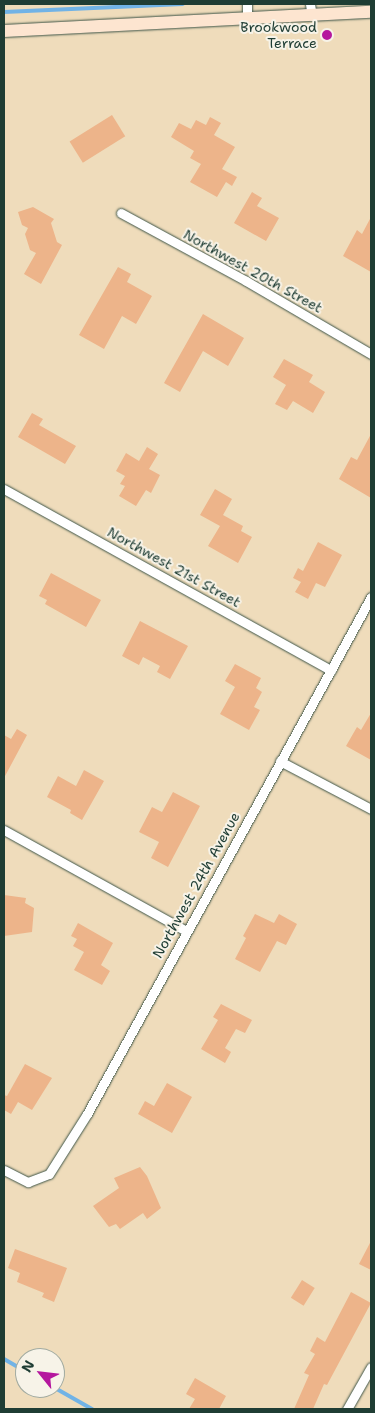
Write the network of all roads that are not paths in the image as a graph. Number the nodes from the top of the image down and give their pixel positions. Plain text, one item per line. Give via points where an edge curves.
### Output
1 (247, 4) edge
2 (311, 10) edge
3 (371, 12) edge
4 (247, 19) junction
5 (4, 31) edge
6 (121, 213) dead end
7 (371, 354) edge
8 (4, 489) edge
9 (371, 597) edge
10 (331, 670) junction
11 (280, 762) junction
12 (371, 809) edge
13 (4, 830) edge
14 (186, 931) junction
15 (4, 1170) edge
16 (371, 1368) edge
17 (347, 1409) edge

1 - 4 street
2 - 3 street
2 - 4 street
4 - 5 street
6 - 7 street, Northwest 20th Street
8 - 10 street, Northwest 21st Street
9 - 10 street, Northwest 24th Avenue
10 - 11 street, Northwest 24th Avenue
11 - 12 street
11 - 14 street, Northwest 24th Avenue
13 - 14 street
14 - 15 street, Northwest 24th Avenue via 87,1114 49,1174 28,1182
16 - 17 street

